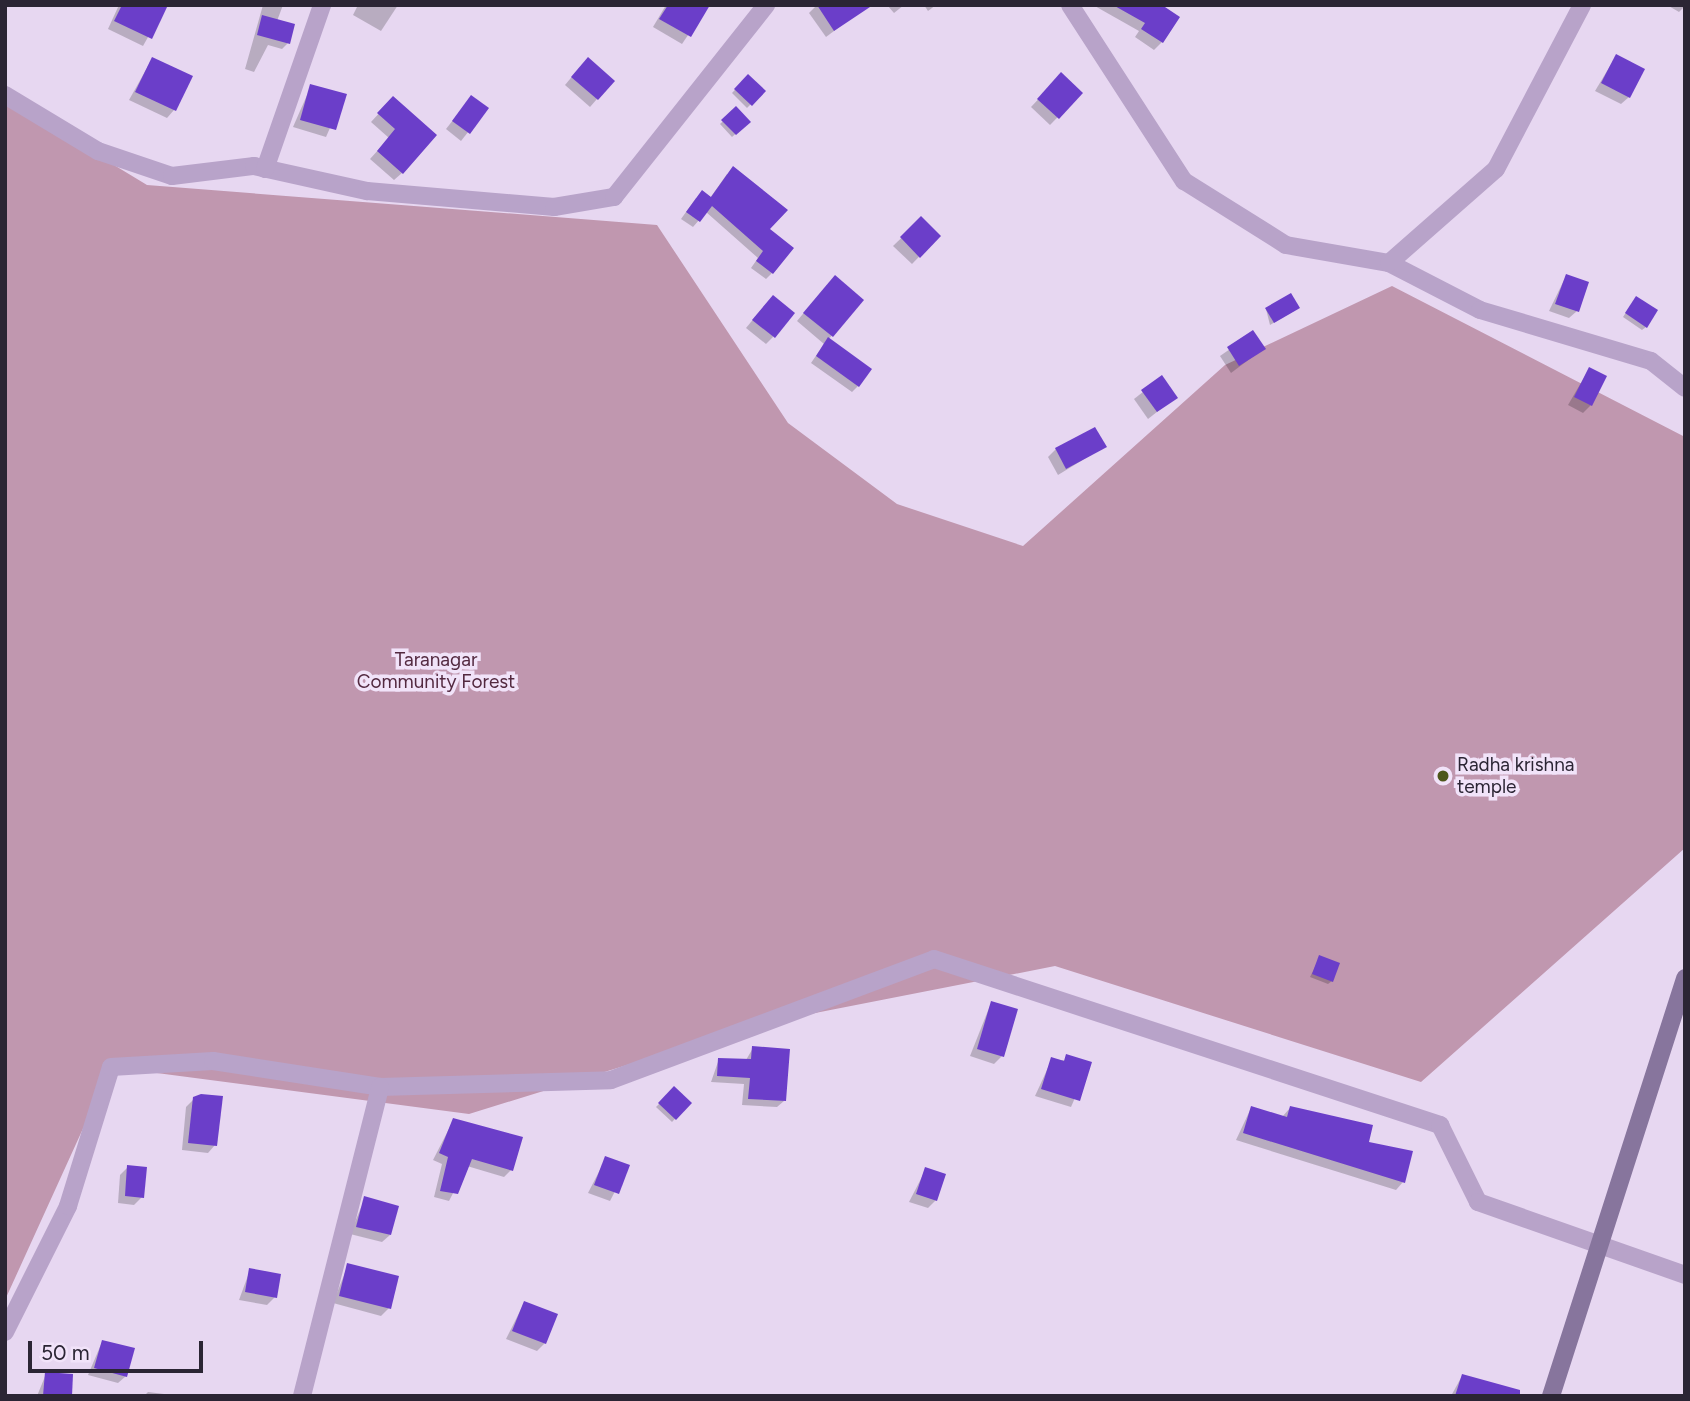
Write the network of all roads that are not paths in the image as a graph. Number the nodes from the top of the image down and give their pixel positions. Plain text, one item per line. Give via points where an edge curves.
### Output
1 (322, 5) edge
2 (766, 5) edge
3 (1070, 5) edge
4 (1582, 5) edge
5 (5, 95) edge
6 (265, 169) junction
7 (1389, 263) junction
8 (1685, 388) edge
9 (1685, 978) edge
10 (380, 1087) junction
11 (1599, 1243) junction
12 (1685, 1275) edge
13 (5, 1332) edge
14 (302, 1396) edge
15 (1551, 1396) edge

1 - 6 street
2 - 6 street via 614,197 554,207 367,191
3 - 7 street via 1184,181 1286,245
4 - 7 street via 1496,169
5 - 6 street via 98,151 172,176
7 - 8 street via 1480,310 1651,361
9 - 11 street
10 - 11 street via 611,1080 934,959 1440,1125 1478,1202
10 - 13 street via 213,1061 111,1067 68,1206
10 - 14 street
11 - 12 street
11 - 15 street

